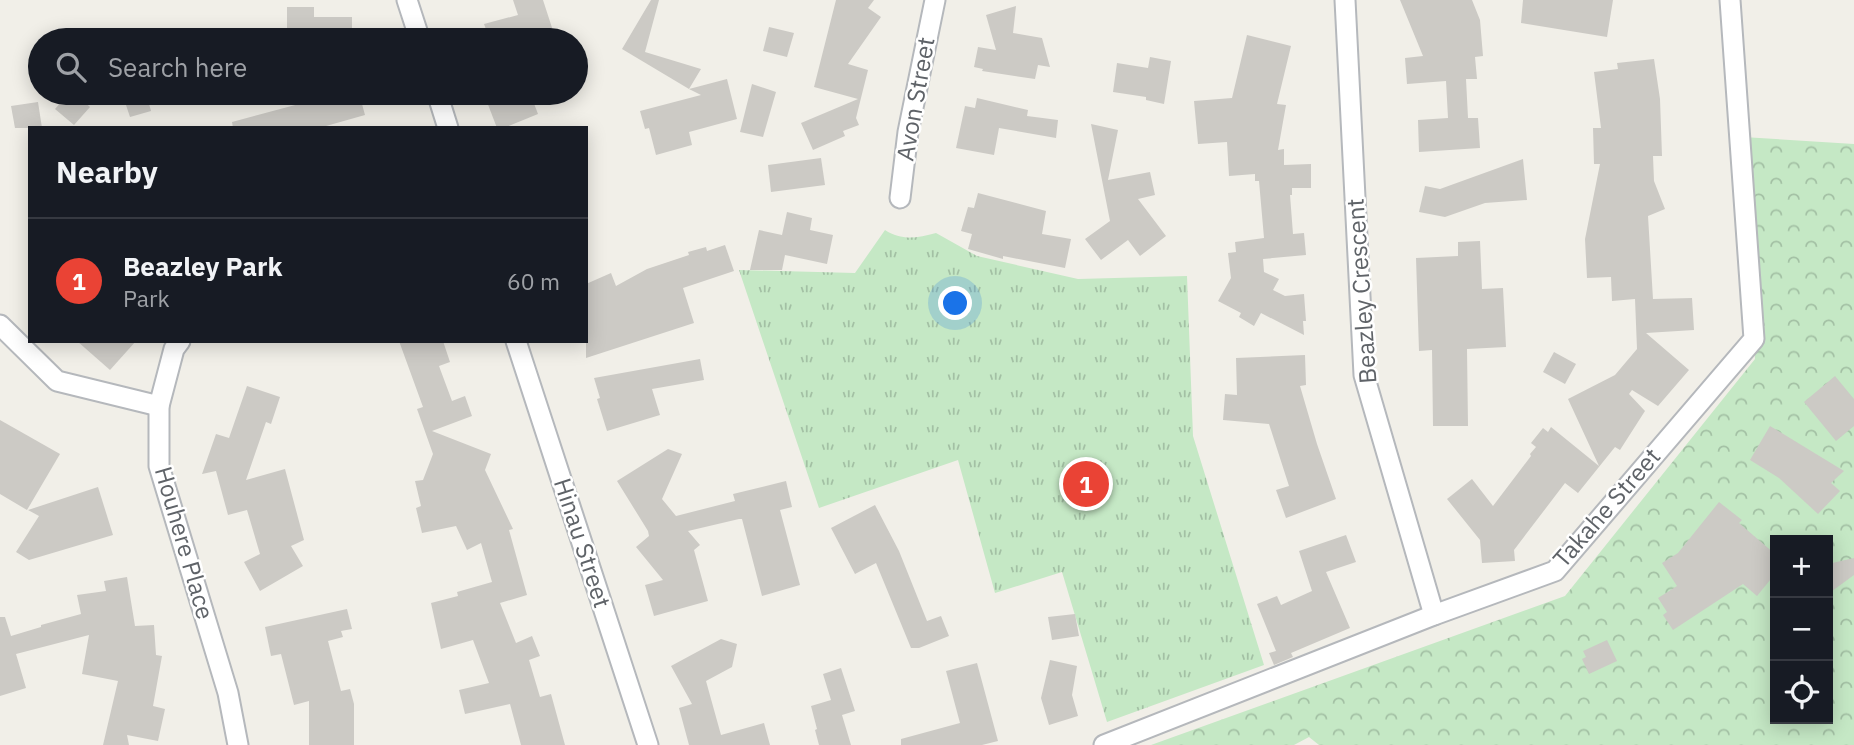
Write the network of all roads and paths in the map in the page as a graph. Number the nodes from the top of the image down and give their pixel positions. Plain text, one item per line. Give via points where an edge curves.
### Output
1 (407, 0) edge
2 (935, 0) edge
3 (1345, 0) edge
4 (1730, 0) edge
5 (416, 28) edge
6 (441, 105) edge
7 (447, 126) edge
8 (900, 198) dead end
9 (0, 325) edge
10 (178, 343) edge
11 (517, 343) edge
12 (159, 406) junction
13 (1434, 615) junction
14 (238, 745) edge
15 (648, 745) edge
16 (1104, 745) edge

1 - 5 street
2 - 8 street, Avon Street via 908,132
3 - 13 street, Beazley Crescent via 1364,375
4 - 13 street, Takahe Street via 1754,339 1555,571
6 - 7 street
9 - 12 street via 57,381
10 - 12 street, Houhere Place
11 - 15 street, Hinau Street
12 - 14 street, Houhere Place via 159,466 228,693
13 - 16 street, Takahe Street

